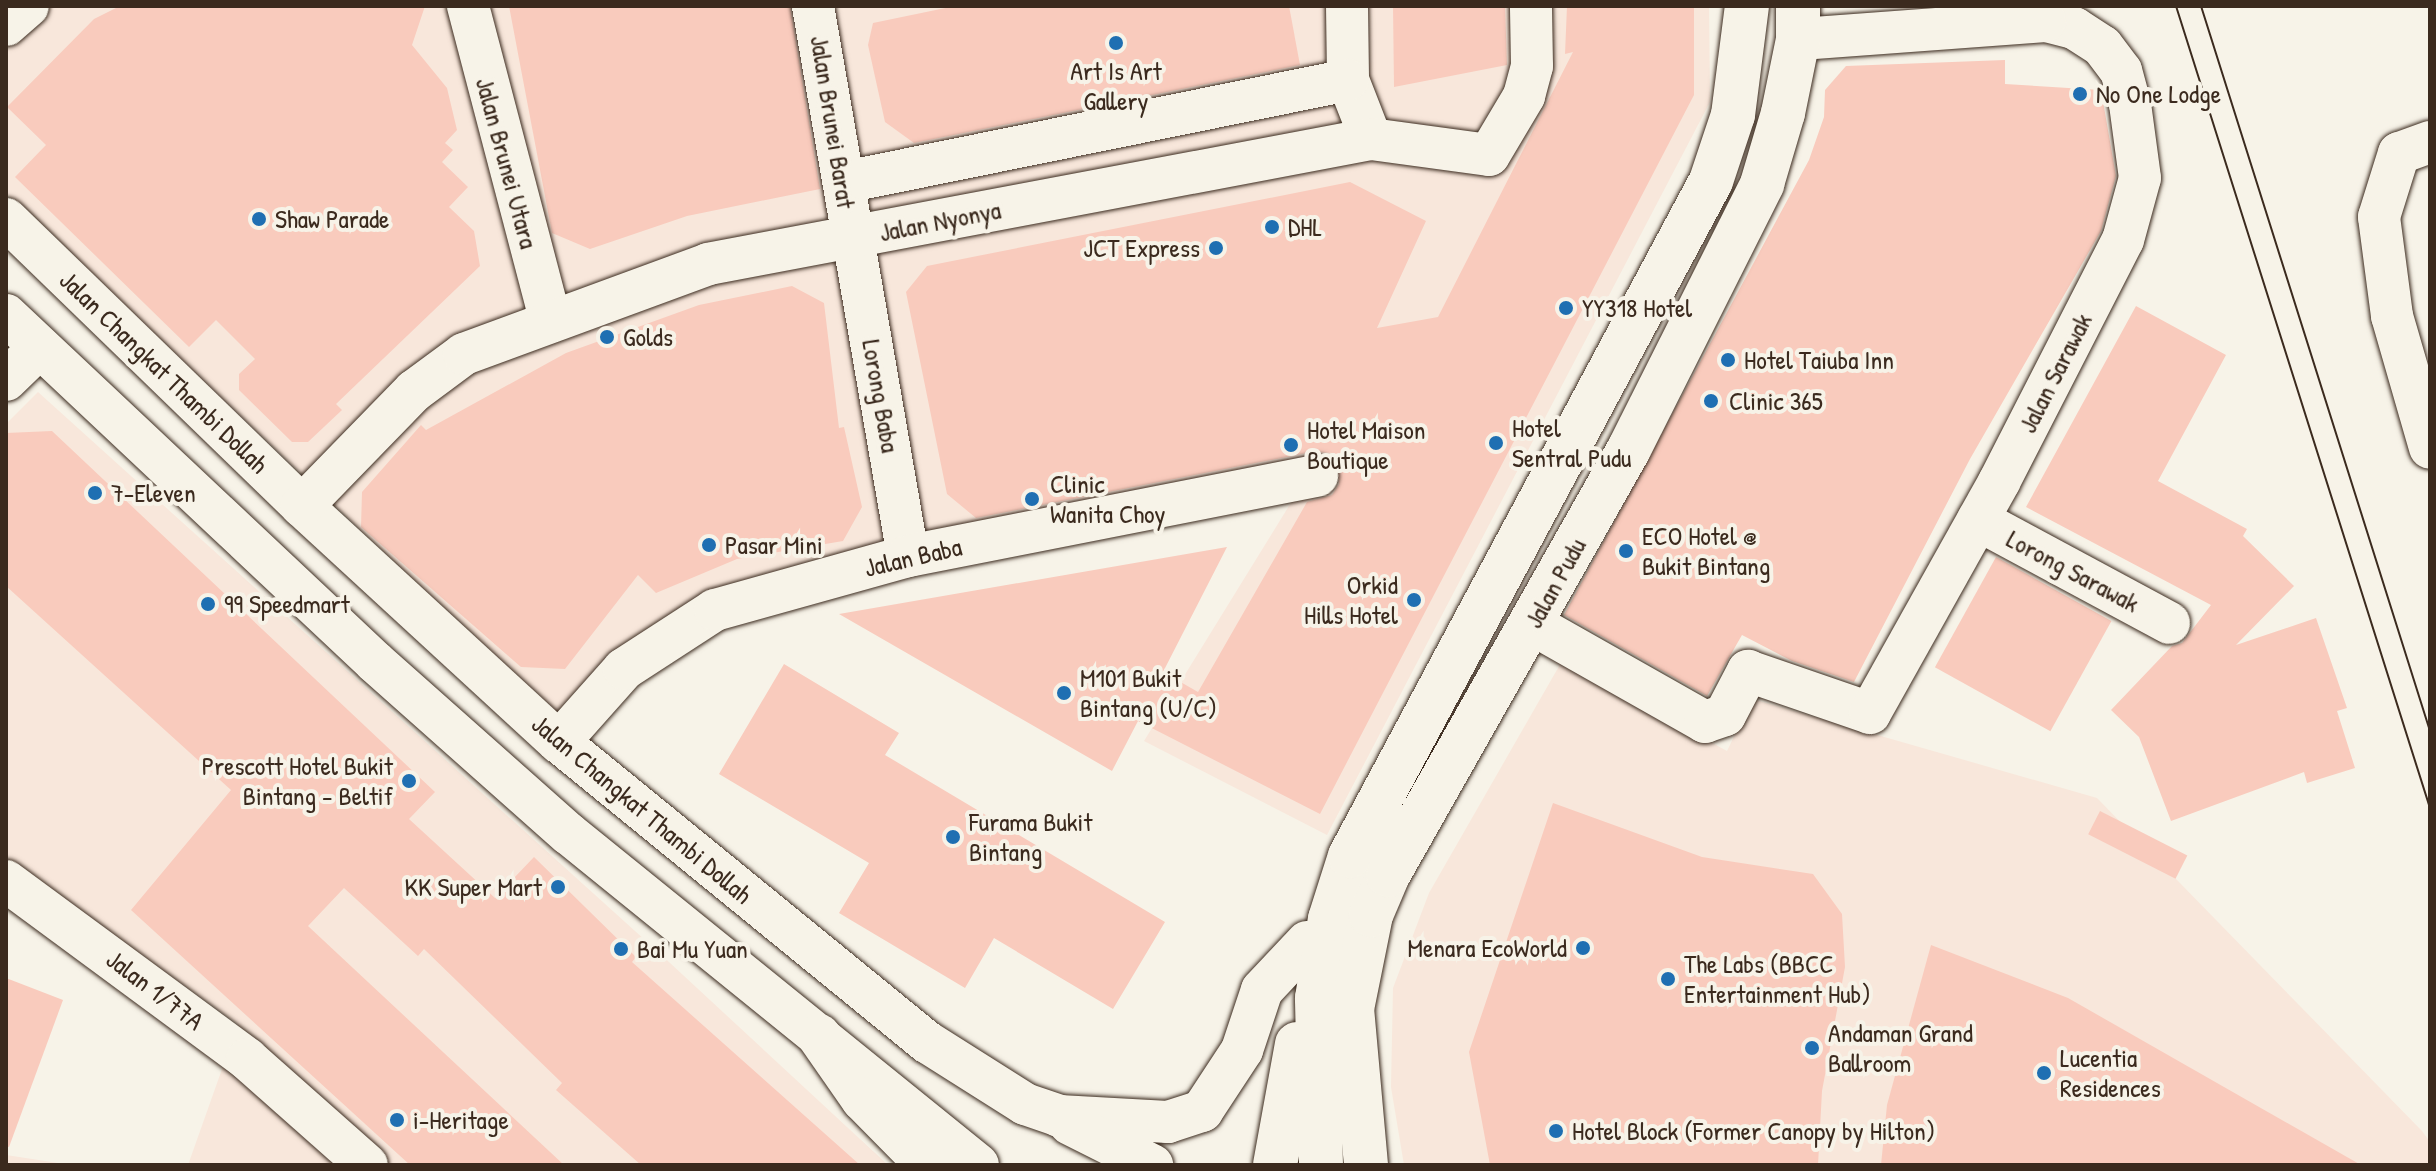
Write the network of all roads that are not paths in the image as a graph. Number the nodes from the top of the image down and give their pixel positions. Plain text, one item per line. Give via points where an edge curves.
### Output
1 (28, 6) edge
2 (468, 6) edge
3 (813, 6) edge
4 (1347, 6) edge
5 (1531, 6) edge
6 (1747, 6) edge
7 (2071, 17) edge
8 (1798, 22) edge
9 (6, 25) edge
10 (1348, 80) junction
11 (1371, 139) junction
12 (2414, 148) edge
13 (845, 182) junction
14 (6, 219) edge
15 (851, 238) junction
16 (6, 315) edge
17 (550, 319) junction
18 (40, 347) junction
19 (6, 380) edge
20 (2430, 448) edge
21 (1317, 476) dead end
22 (302, 506) junction
23 (1978, 520) junction
24 (908, 556) junction
25 (2169, 623) dead end
26 (1532, 624) junction
27 (559, 742) junction
28 (1350, 856) junction
29 (6, 881) edge
30 (6, 909) edge
31 (61, 925) junction
32 (1307, 942) junction
33 (819, 1036) junction
34 (1025, 1104) junction
35 (367, 1165) edge
36 (928, 1165) edge
37 (978, 1165) edge
38 (1152, 1165) edge
39 (1275, 1165) edge
40 (1321, 1165) edge
41 (1366, 1165) edge

1 - 9 street
2 - 17 street, Jalan Brunei Utara
3 - 13 street, Jalan Brunei Barat
4 - 10 street
5 - 11 street, Jalan Nyonya via 1532,66 1524,96 1489,155
6 - 28 main road, Jalan Pudu via 1733,115 1711,181
7 - 8 street, Jalan Sarawak
7 - 23 street, Jalan Sarawak via 2121,71 2140,178 2123,240
8 - 26 main road, Jalan Pudu via 1762,184 1629,449
10 - 11 street
10 - 13 street
11 - 15 street, Jalan Nyonya
12 - 20 street via 2379,217 2392,316
13 - 15 street, Jalan Brunei Barat
14 - 22 street, Jalan Changkat Thambi Dollah
15 - 17 street, Jalan Nyonya via 708,264
15 - 24 street, Lorong Baba
16 - 18 street
17 - 22 street, Jalan Nyonya via 464,354 414,391
18 - 19 street
18 - 33 street via 375,662 603,862
21 - 24 street, Jalan Baba
22 - 27 street, Jalan Changkat Thambi Dollah
23 - 25 street, Lorong Sarawak
23 - 26 street, Jalan Sarawak via 1870,713 1748,671 1725,715 1705,722
24 - 27 street, Jalan Baba via 715,610 681,628 624,669
26 - 41 main road, Jalan Pudu via 1388,875 1371,915 1352,1009
27 - 34 street, Jalan Changkat Thambi Dollah via 927,1042
28 - 32 main road
28 - 40 main road, Jalan Pudu via 1330,919 1317,998
29 - 31 street, Jalan 1/77A
30 - 31 street, Jalan 1/77A
31 - 35 street, Jalan 1/77A via 247,1059
32 - 34 street, Jalan Changkat Thambi Dollah via 1262,990 1242,1050 1202,1111 1168,1122 1059,1116
32 - 39 main road via 1297,1048
33 - 36 main road via 863,1099
33 - 37 street
34 - 38 street

